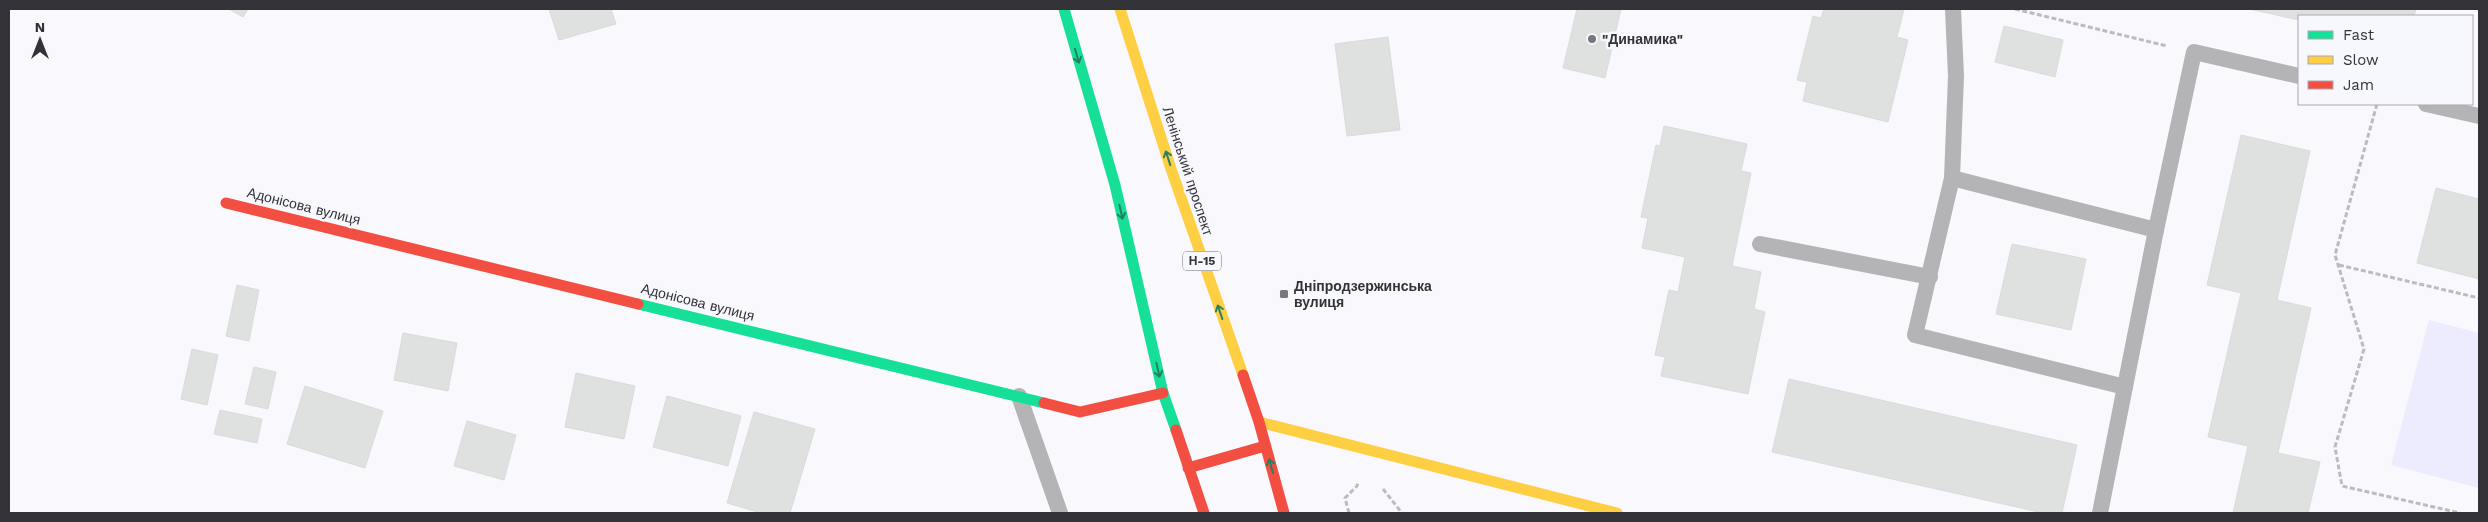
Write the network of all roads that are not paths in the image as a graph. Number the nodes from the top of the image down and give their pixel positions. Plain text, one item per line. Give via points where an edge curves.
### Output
1 (1064, 9) edge
2 (1120, 9) edge
3 (1953, 9) edge
4 (2298, 76) edge
5 (2430, 105) edge
6 (2479, 116) edge
7 (1952, 178) junction
8 (226, 202) dead end
9 (2156, 230) junction
10 (1760, 244) dead end
11 (1930, 277) junction
12 (2125, 387) junction
13 (1163, 393) junction
14 (1019, 396) junction
15 (1259, 422) junction
16 (1265, 446) junction
17 (1188, 468) junction
18 (1060, 513) edge
19 (1204, 513) edge
20 (1284, 513) edge
21 (1617, 513) edge
22 (2100, 513) edge

1 -> 13 street via 1115,185
15 -> 2 street, Ленінський проспект / Н-15 via 1171,170
3 - 7 lane via 1956,76
4 - 9 lane via 2194,52
5 - 6 lane
7 - 9 lane
7 - 11 lane
8 - 14 street, Адонісова вулиця
9 - 12 lane
10 - 11 lane
11 - 12 lane via 1915,336
12 - 22 lane
13 - 14 street, Адонісова вулиця via 1080,412
13 - 17 street
14 - 18 lane
15 - 16 street, Ленінський проспект / Н-15
15 - 21 street
16 - 17 street
20 -> 16 street, Ленінський проспект / Н-15
17 - 19 street

